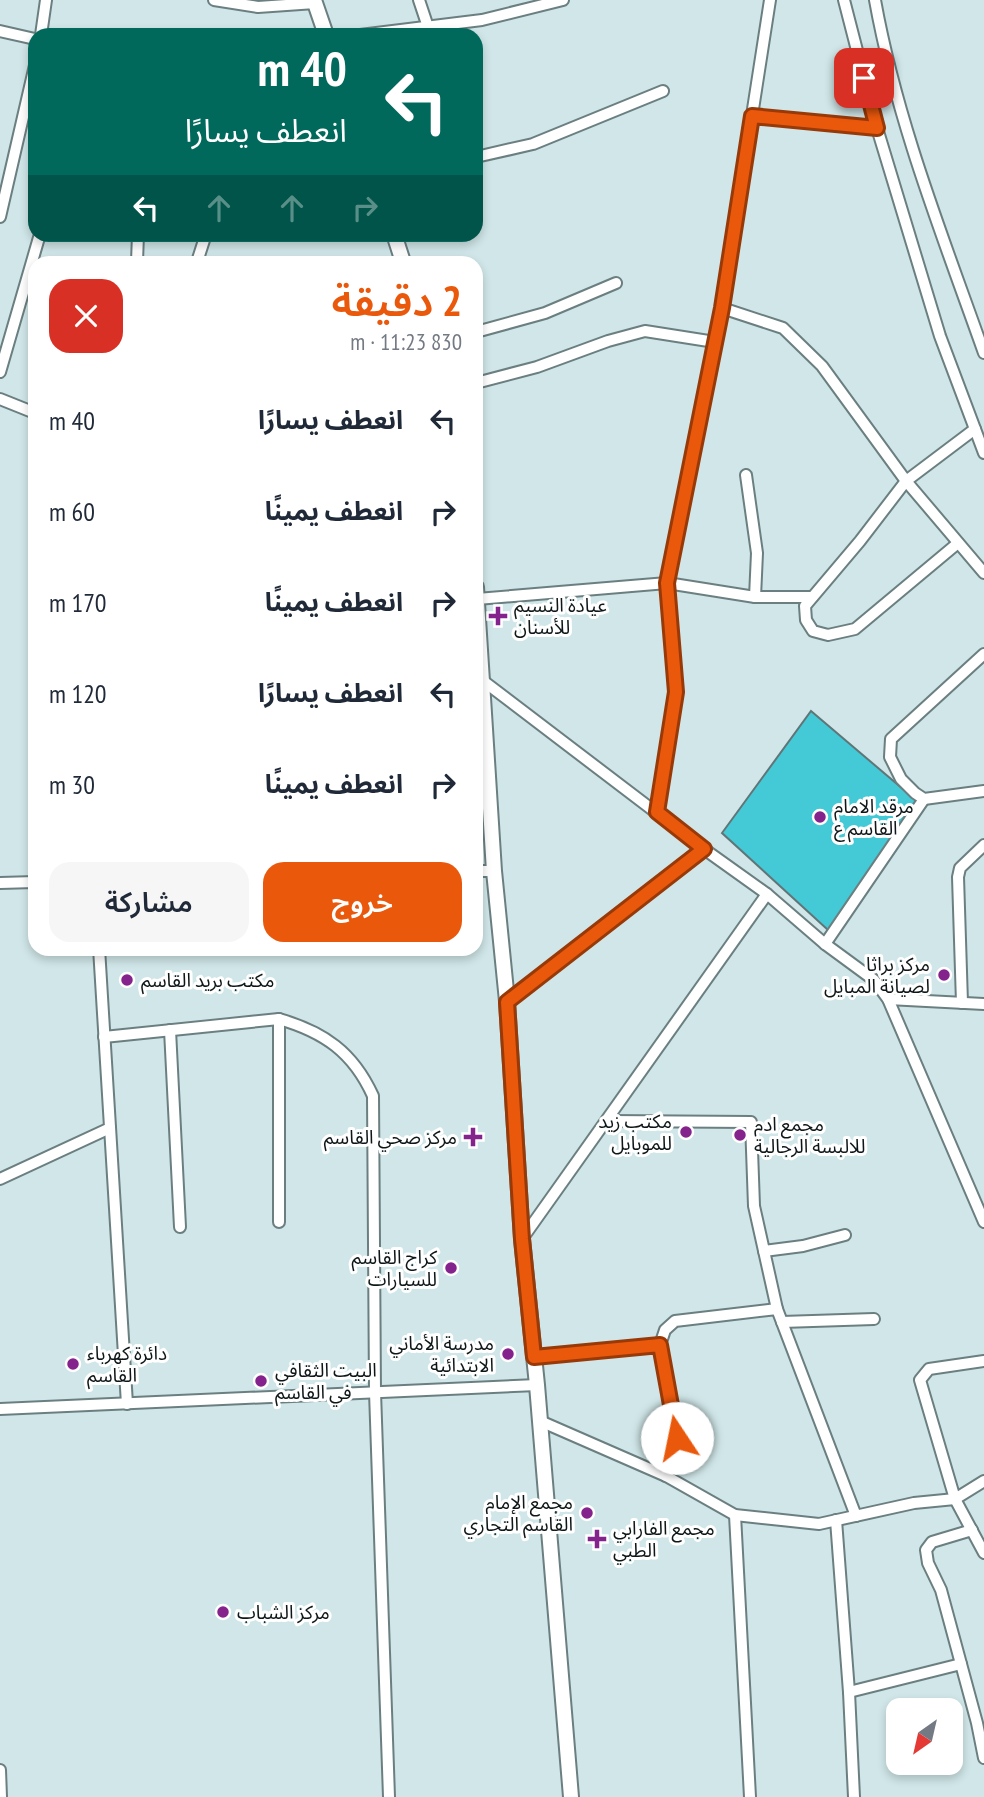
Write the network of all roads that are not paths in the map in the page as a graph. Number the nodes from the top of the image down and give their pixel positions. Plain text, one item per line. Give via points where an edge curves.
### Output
1 (46, 0) edge
2 (214, 0) edge
3 (419, 0) edge
4 (563, 0) edge
5 (770, 0) edge
6 (844, 0) edge
7 (875, 0) edge
8 (314, 2) edge
9 (525, 5) edge
10 (428, 27) junction
11 (42, 28) edge
12 (323, 28) edge
13 (420, 28) edge
14 (0, 31) edge
15 (28, 37) edge
16 (663, 91) dead end
17 (28, 95) edge
18 (752, 116) junction
19 (877, 128) junction
20 (483, 156) edge
21 (0, 217) edge
22 (28, 275) edge
23 (616, 283) dead end
24 (722, 308) junction
25 (483, 330) edge
26 (715, 342) junction
27 (984, 354) edge
28 (0, 372) edge
29 (483, 381) edge
30 (0, 399) edge
31 (28, 410) edge
32 (975, 429) junction
33 (984, 453) edge
34 (746, 475) dead end
35 (906, 481) junction
36 (958, 543) junction
37 (984, 573) edge
38 (667, 583) junction
39 (755, 597) junction
40 (812, 597) junction
41 (483, 598) edge
42 (984, 654) edge
43 (483, 681) edge
44 (483, 696) edge
45 (984, 791) edge
46 (924, 799) junction
47 (657, 812) junction
48 (984, 845) edge
49 (704, 849) junction
50 (483, 871) edge
51 (494, 871) junction
52 (28, 882) edge
53 (0, 883) edge
54 (767, 894) junction
55 (825, 944) junction
56 (99, 956) edge
57 (888, 999) junction
58 (507, 1002) junction
59 (962, 1003) junction
60 (984, 1003) edge
61 (279, 1019) junction
62 (170, 1030) junction
63 (104, 1037) junction
64 (608, 1121) junction
65 (110, 1128) junction
66 (0, 1179) edge
67 (279, 1222) dead end
68 (984, 1222) edge
69 (180, 1227) dead end
70 (845, 1235) dead end
71 (522, 1239) junction
72 (764, 1251) junction
73 (776, 1309) junction
74 (874, 1319) dead end
75 (782, 1322) junction
76 (660, 1345) junction
77 (534, 1357) junction
78 (984, 1361) edge
79 (537, 1385) junction
80 (375, 1392) junction
81 (127, 1404) junction
82 (0, 1409) edge
83 (540, 1421) junction
84 (666, 1476) junction
85 (984, 1481) edge
86 (955, 1499) junction
87 (736, 1515) junction
88 (856, 1516) junction
89 (836, 1520) junction
90 (972, 1530) junction
91 (984, 1553) edge
92 (961, 1664) junction
93 (849, 1692) junction
94 (984, 1758) edge
95 (0, 1770) edge
96 (1, 1797) edge
97 (389, 1797) edge
98 (572, 1797) edge
99 (750, 1797) edge
100 (854, 1797) edge

1 - 11 street
2 - 8 street via 258,7
3 - 10 street
4 - 9 street
5 - 18 street
6 - 19 street
7 - 27 street via 884,49 922,178
8 - 12 street
9 - 10 street via 482,20
10 - 13 street
14 - 15 street
16 - 20 street via 533,145
17 - 21 street
18 - 19 street
18 - 24 street
19 - 32 street via 940,335
22 - 28 street
23 - 25 street via 545,313
24 - 26 street
24 - 35 street via 783,328 822,366
26 - 29 street via 645,331
26 - 38 street
30 - 31 street
32 - 33 street
32 - 35 street
34 - 39 street via 757,553
35 - 36 street
35 - 40 street
36 - 37 street
36 - 40 street via 855,629 828,635 813,631 805,606
38 - 39 street
38 - 41 street
38 - 47 street via 676,692
39 - 40 street
42 - 46 street via 891,739 890,757 901,779
43 - 47 street
44 - 51 street
45 - 46 street
46 - 55 street
47 - 49 street
48 - 59 street via 960,868 958,877
49 - 54 street
49 - 58 street
50 - 51 street
51 - 58 street
52 - 53 street
54 - 55 street
54 - 64 street
55 - 57 street via 874,980
56 - 63 street
57 - 59 street
57 - 68 street
58 - 71 street
59 - 60 street
61 - 62 street
61 - 67 street
61 - 80 street via 305,1026 347,1055 373,1096
62 - 63 street
62 - 69 street
63 - 65 street
64 - 71 street
64 - 72 street via 751,1122 754,1206
65 - 66 street
65 - 81 street
70 - 72 street
71 - 77 street
72 - 73 street
73 - 75 street
73 - 76 street via 674,1321
74 - 75 street
75 - 88 street
76 - 77 street
76 - 84 street via 677,1438
77 - 79 street
78 - 86 street via 929,1369 920,1380
79 - 80 street
79 - 83 street
80 - 81 street
80 - 97 street
81 - 82 street
83 - 84 street
83 - 98 street
84 - 87 street
85 - 86 street
86 - 88 street
86 - 90 street
87 - 89 street via 819,1524
87 - 99 street
88 - 89 street
89 - 93 street
90 - 91 street
90 - 92 street via 932,1542 926,1550
92 - 93 street
92 - 94 street
93 - 100 street
95 - 96 street

